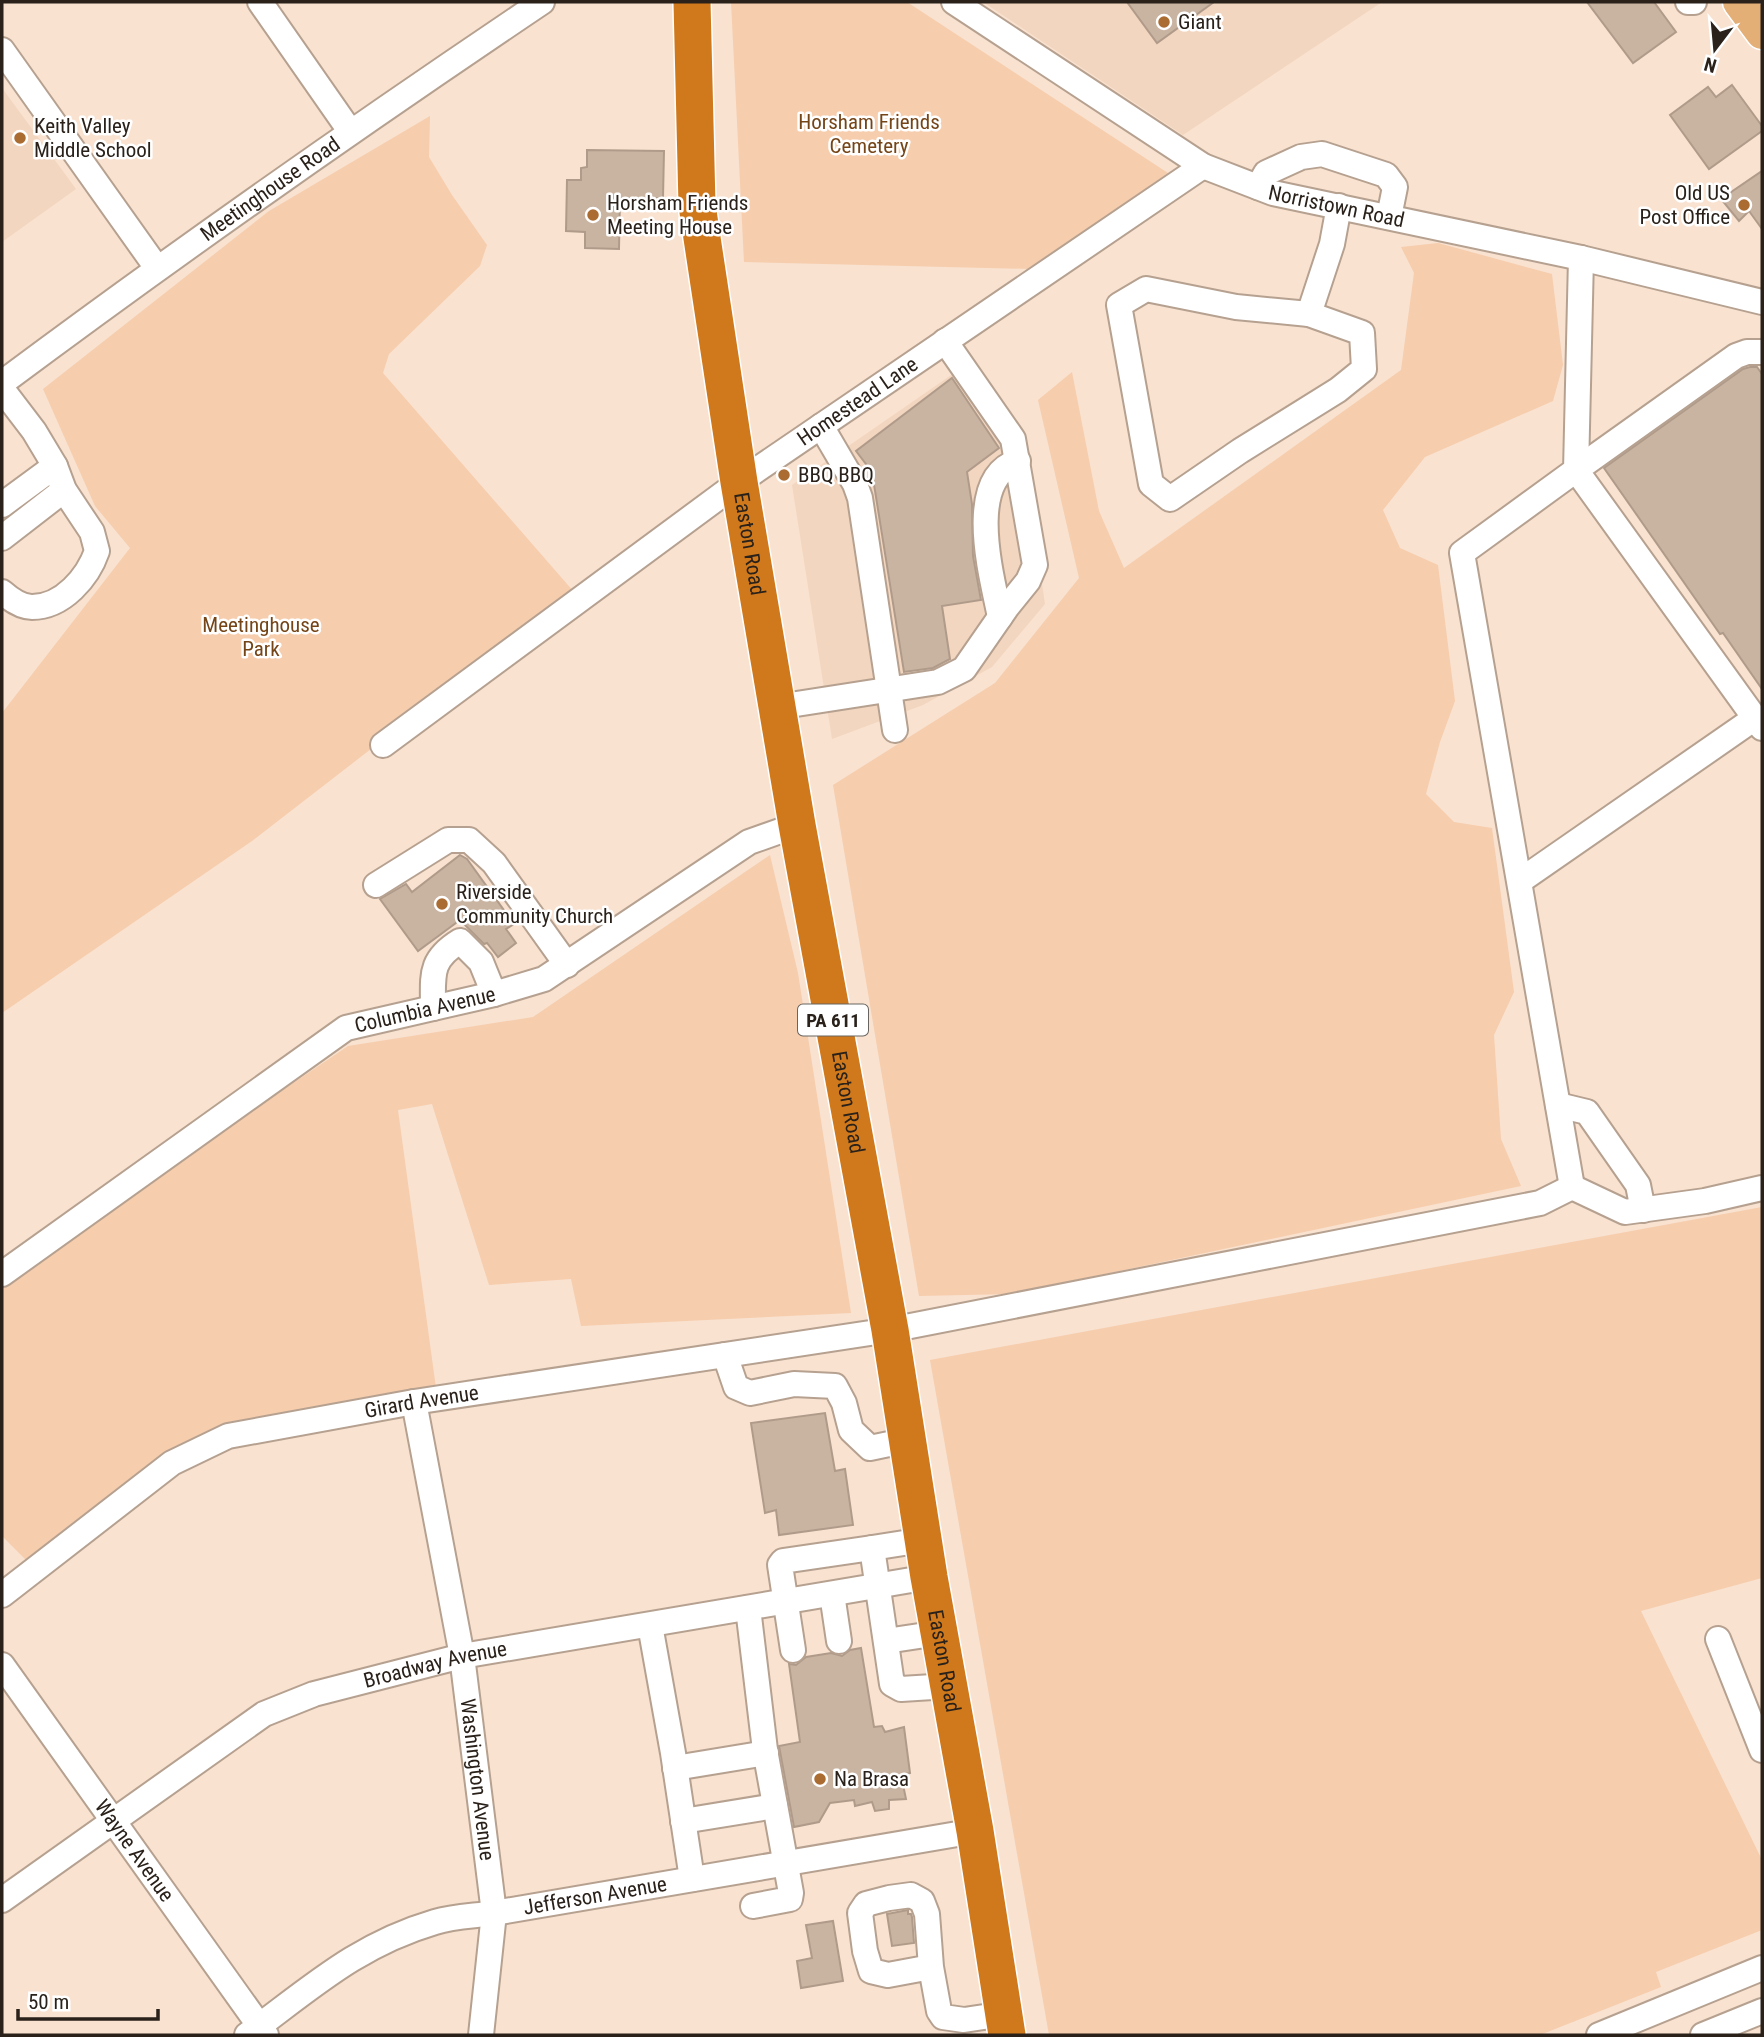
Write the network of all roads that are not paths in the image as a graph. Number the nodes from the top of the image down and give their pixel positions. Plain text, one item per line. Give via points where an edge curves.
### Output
1 (260, 2) edge
2 (542, 2) edge
3 (692, 2) edge
4 (954, 2) edge
5 (1688, 2) edge
6 (1694, 2) edge
7 (1740, 2) edge
8 (1762, 33) edge
9 (2, 50) edge
10 (350, 131) junction
11 (1203, 166) junction
12 (1258, 187) junction
13 (1339, 206) junction
14 (1389, 217) junction
15 (1581, 258) junction
16 (157, 268) junction
17 (1762, 302) edge
18 (1309, 314) junction
19 (945, 341) junction
20 (1762, 352) edge
21 (2, 383) edge
22 (2, 389) edge
23 (821, 426) junction
24 (1018, 461) junction
25 (55, 466) junction
26 (1576, 470) junction
27 (738, 482) junction
28 (64, 489) junction
29 (2, 506) edge
30 (2, 538) edge
31 (2, 592) edge
32 (1000, 617) junction
33 (888, 690) junction
34 (777, 707) junction
35 (1758, 723) edge
36 (895, 730) dead end
37 (383, 745) dead end
38 (797, 825) junction
39 (1520, 881) junction
40 (376, 885) dead end
41 (567, 965) junction
42 (494, 994) junction
43 (433, 1008) junction
44 (1558, 1105) junction
45 (1572, 1187) junction
46 (1762, 1188) edge
47 (1643, 1210) junction
48 (2, 1274) edge
49 (890, 1330) junction
50 (724, 1355) junction
51 (414, 1402) junction
52 (908, 1440) junction
53 (923, 1540) junction
54 (872, 1548) junction
55 (929, 1577) junction
56 (877, 1586) junction
57 (832, 1594) junction
58 (2, 1595) edge
59 (785, 1602) junction
60 (747, 1608) junction
61 (650, 1625) junction
62 (939, 1633) junction
63 (1718, 1639) dead end
64 (839, 1641) dead end
65 (886, 1641) junction
66 (793, 1650) dead end
67 (462, 1656) junction
68 (2, 1665) edge
69 (949, 1686) junction
70 (1762, 1751) edge
71 (766, 1754) junction
72 (675, 1768) junction
73 (775, 1806) junction
74 (683, 1821) junction
75 (114, 1822) junction
76 (975, 1831) junction
77 (785, 1863) junction
78 (692, 1880) junction
79 (2, 1900) edge
80 (753, 1906) dead end
81 (494, 1913) junction
82 (931, 1967) dead end
83 (1762, 1968) edge
84 (1762, 2011) edge
85 (1006, 2024) edge
86 (942, 2026) edge
87 (258, 2032) edge
88 (481, 2035) edge
89 (1599, 2035) edge
90 (1703, 2035) edge

1 - 10 street
2 - 10 street, Meetinghouse Road
3 - 27 highway, Easton Road / PA 611 via 697,205
4 - 11 street, Norristown Road
5 - 6 street
7 - 8 main road
9 - 16 street
10 - 16 street, Meetinghouse Road
11 - 12 street, Norristown Road
11 - 19 street, Homestead Lane
12 - 13 street, Norristown Road
12 - 14 street via 1266,173 1322,154 1386,174 1395,187
13 - 14 street, Norristown Road
13 - 18 street
14 - 15 street, Norristown Road
15 - 17 street, Norristown Road
15 - 26 street
16 - 21 street, Meetinghouse Road
18 - 18 street via 1362,333 1364,369 1170,499 1151,484 1119,305 1146,289 1236,307
19 - 23 street, Homestead Lane
19 - 24 street via 1013,439
20 - 26 street via 1736,356
22 - 25 street
23 - 27 street, Homestead Lane
23 - 33 street via 860,498
24 - 32 street via 1035,565
24 - 32 street via 996,479 986,504
25 - 28 street
25 - 29 street
26 - 35 street
26 - 39 street via 1462,553
27 - 34 highway, Easton Road / PA 611
27 - 37 street, Homestead Lane
28 - 30 street
28 - 31 street via 96,543 88,572 69,592 41,606 29,607
32 - 33 street via 964,669 938,682
33 - 34 street
33 - 36 street
34 - 38 highway, Easton Road / PA 611
35 - 39 street
38 - 41 street, Columbia Avenue via 749,842
38 - 49 highway, Easton Road / PA 611
39 - 44 street
40 - 41 street via 448,840 469,840 494,863
41 - 42 street, Columbia Avenue via 544,979
42 - 43 street, Columbia Avenue
42 - 43 street via 481,962 460,941 444,951 433,972
43 - 48 street, Columbia Avenue via 346,1028
44 - 45 street
44 - 47 street via 1587,1112 1638,1185
45 - 47 street via 1625,1212
45 - 49 street, Girard Avenue via 1540,1203
46 - 47 street
49 - 50 street, Girard Avenue
49 - 52 highway, Easton Road / PA 611
50 - 51 street, Girard Avenue
50 - 52 street via 736,1387 750,1393 794,1384 835,1386 851,1430 870,1448
51 - 58 street, Girard Avenue via 228,1436 201,1448 172,1463
51 - 67 street, Washington Avenue
52 - 53 highway, Easton Road / PA 611
53 - 54 street
53 - 55 highway, Easton Road / PA 611
54 - 56 street
54 - 59 street via 783,1561
55 - 56 street, Broadway Avenue
55 - 62 highway, Easton Road / PA 611
56 - 57 street, Broadway Avenue
56 - 65 street
57 - 59 street, Broadway Avenue
57 - 64 street
59 - 60 street, Broadway Avenue
59 - 66 street
60 - 61 street, Broadway Avenue
60 - 71 street
61 - 67 street, Broadway Avenue
61 - 72 street
62 - 65 street
62 - 69 highway, Easton Road / PA 611
63 - 70 street
65 - 69 street via 892,1684 901,1689
67 - 75 street, Broadway Avenue via 313,1695 264,1714
67 - 81 street, Washington Avenue
68 - 75 street, Wayne Avenue
69 - 76 highway, Easton Road / PA 611
71 - 72 street
71 - 73 street
72 - 74 street
73 - 74 street
73 - 77 street
74 - 78 street
75 - 79 street, Broadway Avenue
75 - 87 street, Wayne Avenue
76 - 77 street, Jefferson Avenue
76 - 85 highway, Easton Road / PA 611
77 - 78 street, Jefferson Avenue
77 - 80 street via 790,1899
78 - 81 street, Jefferson Avenue
81 - 87 street, Jefferson Avenue via 438,1921 379,1942 335,1968
81 - 88 street, Washington Avenue
82 - 86 street
83 - 89 street
84 - 90 street
85 - 86 street via 964,2020

